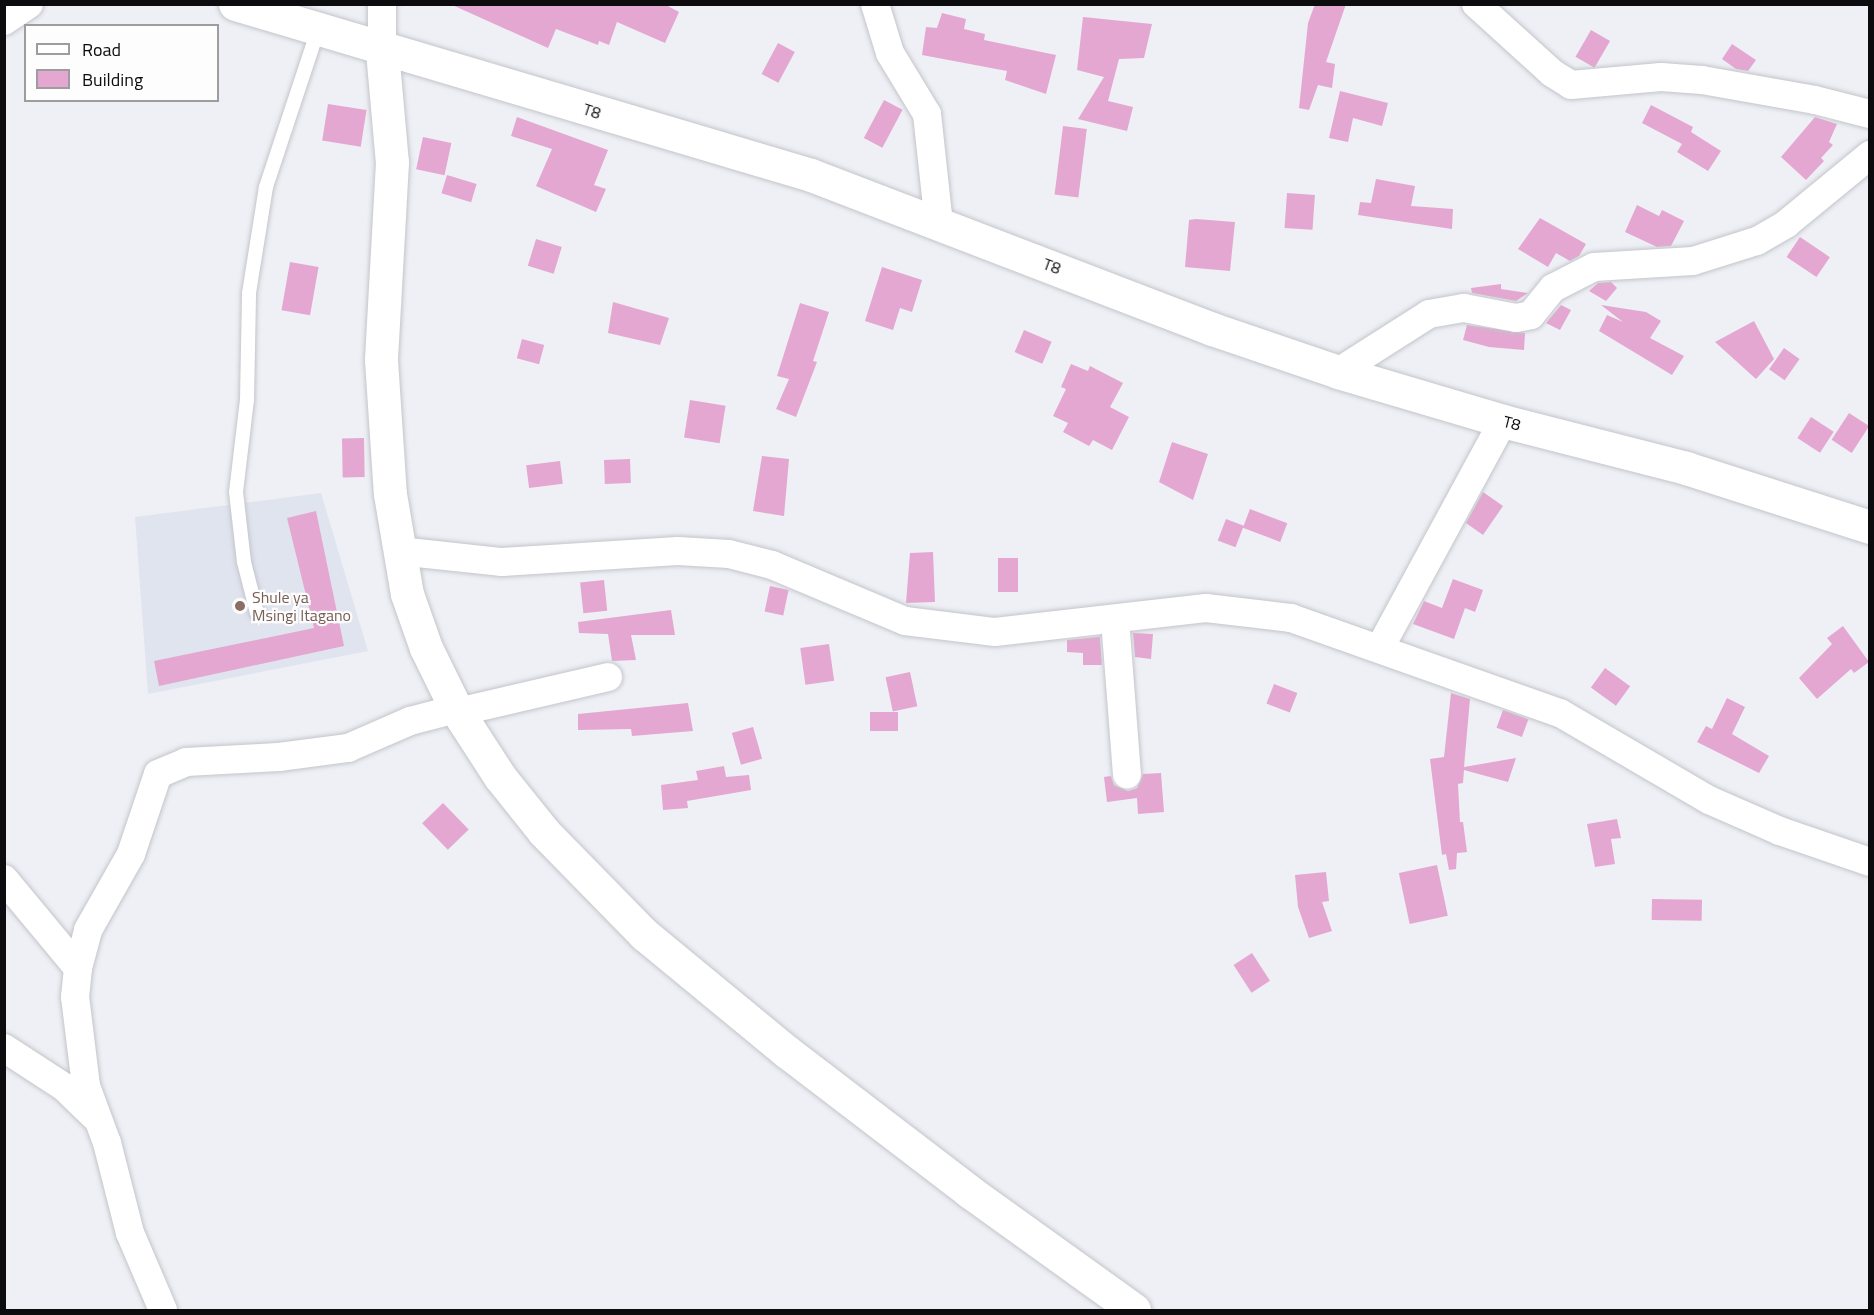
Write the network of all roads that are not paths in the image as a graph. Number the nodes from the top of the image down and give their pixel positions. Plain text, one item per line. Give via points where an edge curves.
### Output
1 (29, 4) edge
2 (235, 4) edge
3 (382, 4) edge
4 (876, 4) edge
5 (1476, 4) edge
6 (4, 21) edge
7 (318, 30) junction
8 (382, 51) junction
9 (1869, 114) edge
10 (1869, 154) edge
11 (939, 224) junction
12 (1338, 372) junction
13 (1503, 421) junction
14 (1869, 527) edge
15 (399, 551) junction
16 (256, 613) dead end
17 (1115, 619) junction
18 (1381, 646) junction
19 (608, 677) dead end
20 (457, 710) junction
21 (1127, 776) dead end
22 (1869, 862) edge
23 (4, 879) edge
24 (78, 968) junction
25 (4, 1048) edge
26 (99, 1122) junction
27 (163, 1311) edge
28 (1134, 1311) edge

1 - 6 street
2 - 7 street, T8
3 - 8 street
4 - 11 street via 891,54 927,114
5 - 9 street via 1552,74 1571,85 1661,77 1702,80
7 - 8 street, T8
7 - 16 lane via 266,187 249,293 247,400 236,492 244,562
8 - 11 street, T8 via 811,175
8 - 15 street via 392,162 382,316 382,409
10 - 12 street via 1786,224 1757,241 1693,261 1593,267 1554,288 1531,315 1516,318 1464,308 1429,314
11 - 12 street, T8 via 1212,329
12 - 13 street, T8
13 - 14 street, T8 via 1686,468
13 - 18 street
15 - 17 street via 523,562 669,552 729,554 772,565 881,613 941,628 1025,631
15 - 20 street via 407,594 422,637
17 - 18 street via 1166,610 1247,610 1291,618
17 - 21 street
18 - 22 street via 1449,676 1560,713 1709,800 1780,831
19 - 20 street
20 - 24 street via 410,721 348,748 279,757 186,762 167,768 154,784 131,854 99,905
20 - 28 street via 500,777 544,832 645,935 787,1052
23 - 24 street
24 - 26 street via 75,997 83,1073
25 - 26 street via 64,1088
26 - 27 street via 130,1233

